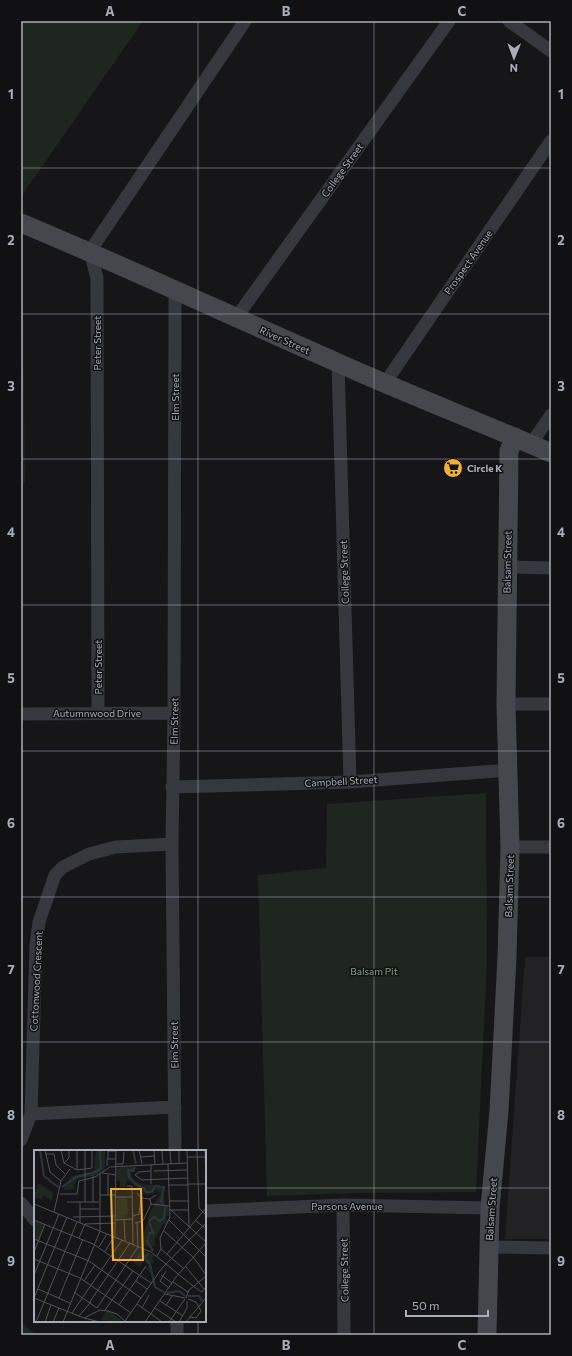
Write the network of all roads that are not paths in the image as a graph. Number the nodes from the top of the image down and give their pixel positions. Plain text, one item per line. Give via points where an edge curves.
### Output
1 (245, 21) edge
2 (449, 21) edge
3 (509, 21) edge
4 (551, 51) edge
5 (551, 141) edge
6 (21, 223) edge
7 (90, 252) junction
8 (175, 291) junction
9 (236, 318) junction
10 (338, 363) junction
11 (385, 383) junction
12 (551, 415) edge
13 (523, 441) junction
14 (551, 453) edge
15 (507, 568) junction
16 (551, 568) edge
17 (506, 704) junction
18 (551, 704) edge
19 (21, 711) edge
20 (98, 713) junction
21 (174, 713) junction
22 (509, 770) junction
23 (350, 782) junction
24 (172, 787) junction
25 (172, 844) junction
26 (551, 846) edge
27 (510, 847) junction
28 (175, 1107) junction
29 (31, 1114) junction
30 (21, 1140) edge
31 (175, 1150) edge
32 (21, 1203) edge
33 (343, 1205) junction
34 (490, 1208) junction
35 (206, 1211) edge
36 (34, 1219) edge
37 (488, 1247) junction
38 (551, 1248) edge
39 (177, 1322) edge
40 (177, 1335) edge
41 (344, 1335) edge
42 (487, 1335) edge

1 - 7 street
2 - 9 street, College Street
3 - 4 street
5 - 11 street, Prospect Avenue
6 - 7 main road, River Street
7 - 8 main road, River Street
7 - 20 street, Peter Street via 97,278
8 - 9 main road, River Street
8 - 21 street, Elm Street
9 - 10 main road, River Street
10 - 11 main road, River Street
10 - 23 street, College Street
11 - 13 main road, River Street
12 - 13 street
13 - 14 main road, River Street
13 - 15 main road, Balsam Street via 509,451
15 - 16 street
15 - 17 main road, Balsam Street
17 - 18 street
17 - 22 main road, Balsam Street
19 - 20 street, Autumnwood Drive
20 - 21 street, Autumnwood Drive
21 - 24 street, Elm Street
22 - 23 street, Campbell Street
22 - 27 main road, Balsam Street
23 - 24 street, Campbell Street
24 - 25 street, Elm Street
25 - 28 street, Elm Street
25 - 29 street, Cottonwood Crescent via 116,847 89,854 63,867 55,876 39,922 36,945
26 - 27 street
27 - 34 main road, Balsam Street via 500,1096
28 - 29 street
28 - 31 street, Elm Street
29 - 30 street, Cottonwood Crescent
32 - 36 street
33 - 34 street, Parsons Avenue
33 - 35 street, Parsons Avenue
33 - 41 street, College Street
34 - 37 main road, Balsam Street
37 - 38 street
37 - 42 main road, Balsam Street
39 - 40 street

